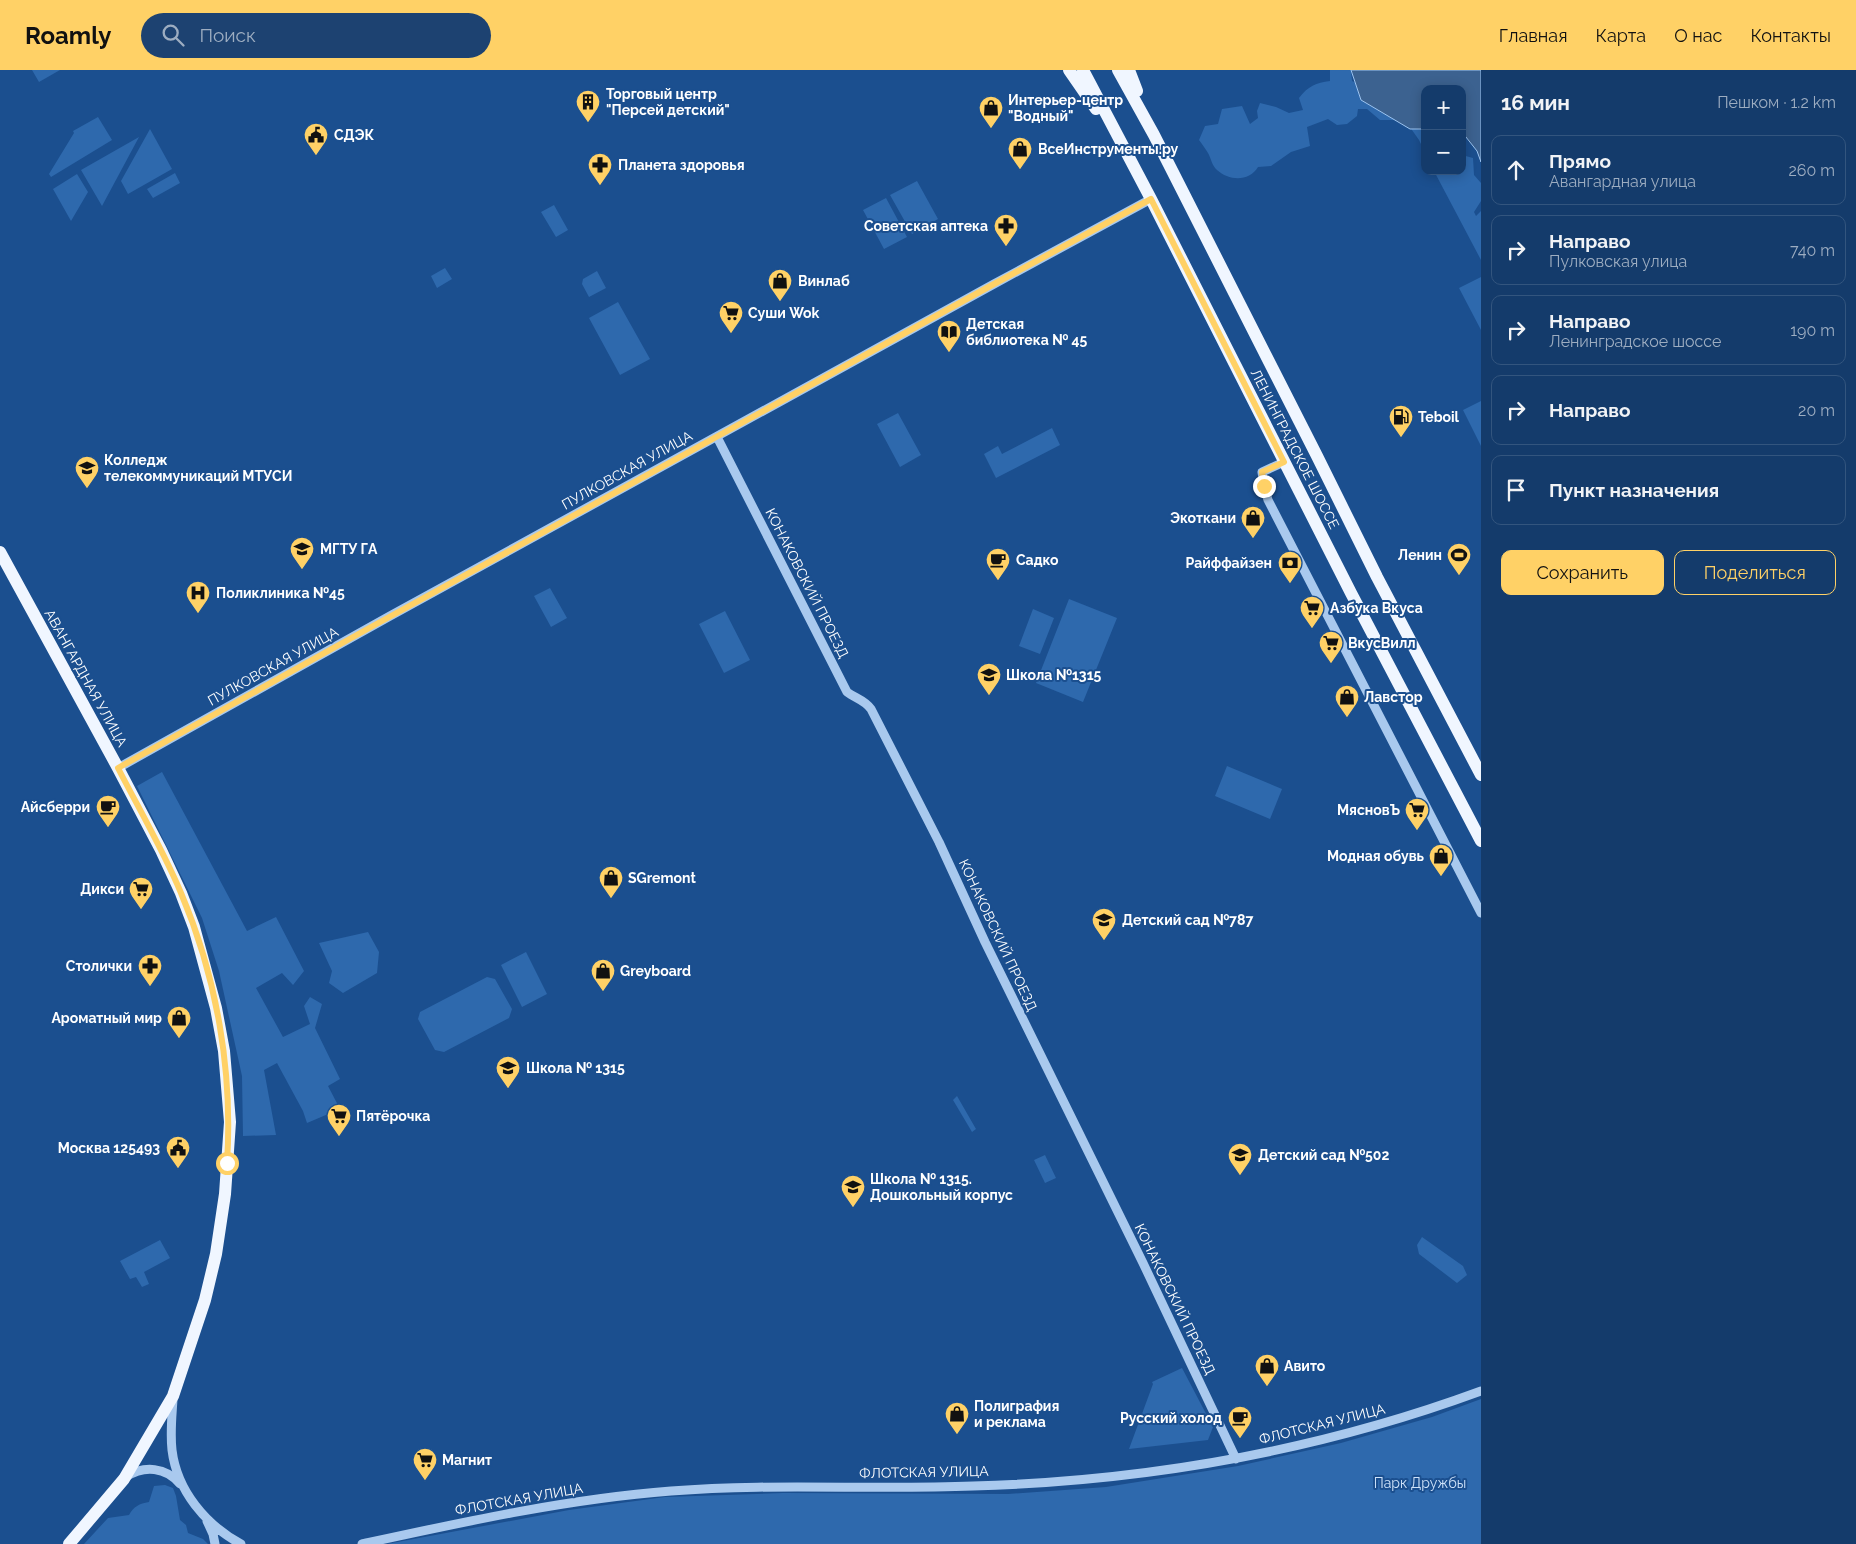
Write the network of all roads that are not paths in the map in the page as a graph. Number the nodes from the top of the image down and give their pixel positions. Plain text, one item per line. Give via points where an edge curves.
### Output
1 (1069, 70) edge
2 (1083, 70) edge
3 (1118, 70) edge
4 (1129, 70) edge
5 (1154, 136) junction
6 (1126, 150) junction
7 (1151, 199) junction
8 (716, 437) junction
9 (1284, 462) junction
10 (0, 552) edge
11 (118, 768) junction
12 (1481, 775) edge
13 (1481, 842) edge
14 (1481, 913) edge
15 (1481, 1391) edge
16 (173, 1396) junction
17 (1236, 1459) junction
18 (124, 1478) junction
19 (187, 1492) junction
20 (205, 1519) junction
21 (69, 1544) edge
22 (215, 1544) edge
23 (241, 1544) edge
24 (362, 1544) edge

1 - 6 main road
2 - 6 main road, ЛЕНИНГРАДСКОЕ ШОССЕ
3 - 5 main road, ЛЕНИНГРАДСКОЕ ШОССЕ
4 - 5 main road
5 - 12 main road, ЛЕНИНГРАДСКОЕ ШОССЕ
6 - 7 main road, ЛЕНИНГРАДСКОЕ ШОССЕ
7 - 8 street, ПУЛКОВСКАЯ УЛИЦА
7 - 9 main road, ЛЕНИНГРАДСКОЕ ШОССЕ
8 - 11 street, ПУЛКОВСКАЯ УЛИЦА
8 - 17 street, КОНАКОВСКИЙ ПРОЕЗД via 847,692 866,702 871,709 931,824
9 - 13 main road, ЛЕНИНГРАДСКОЕ ШОССЕ
9 - 14 street via 1262,472 1268,500
10 - 11 main road, АВАНГАРДНАЯ УЛИЦА
11 - 16 main road, АВАНГАРДНАЯ УЛИЦА via 162,850 194,928 216,1008 226,1072 230,1122 218,1245 205,1300
15 - 17 street, ФЛОТСКАЯ УЛИЦА via 1340,1436
16 - 18 main road, АВАНГАРДНАЯ УЛИЦА
16 - 19 street, АВАНГАРДНАЯ УЛИЦА via 172,1452
17 - 24 street, ФЛОТСКАЯ УЛИЦА via 1086,1480 974,1486 768,1486 668,1491 553,1507
18 - 19 street via 134,1472 155,1469 176,1479
18 - 21 main road, АВАНГАРДНАЯ УЛИЦА
19 - 20 street, АВАНГАРДНАЯ УЛИЦА
20 - 22 street
20 - 23 street, АВАНГАРДНАЯ УЛИЦА

